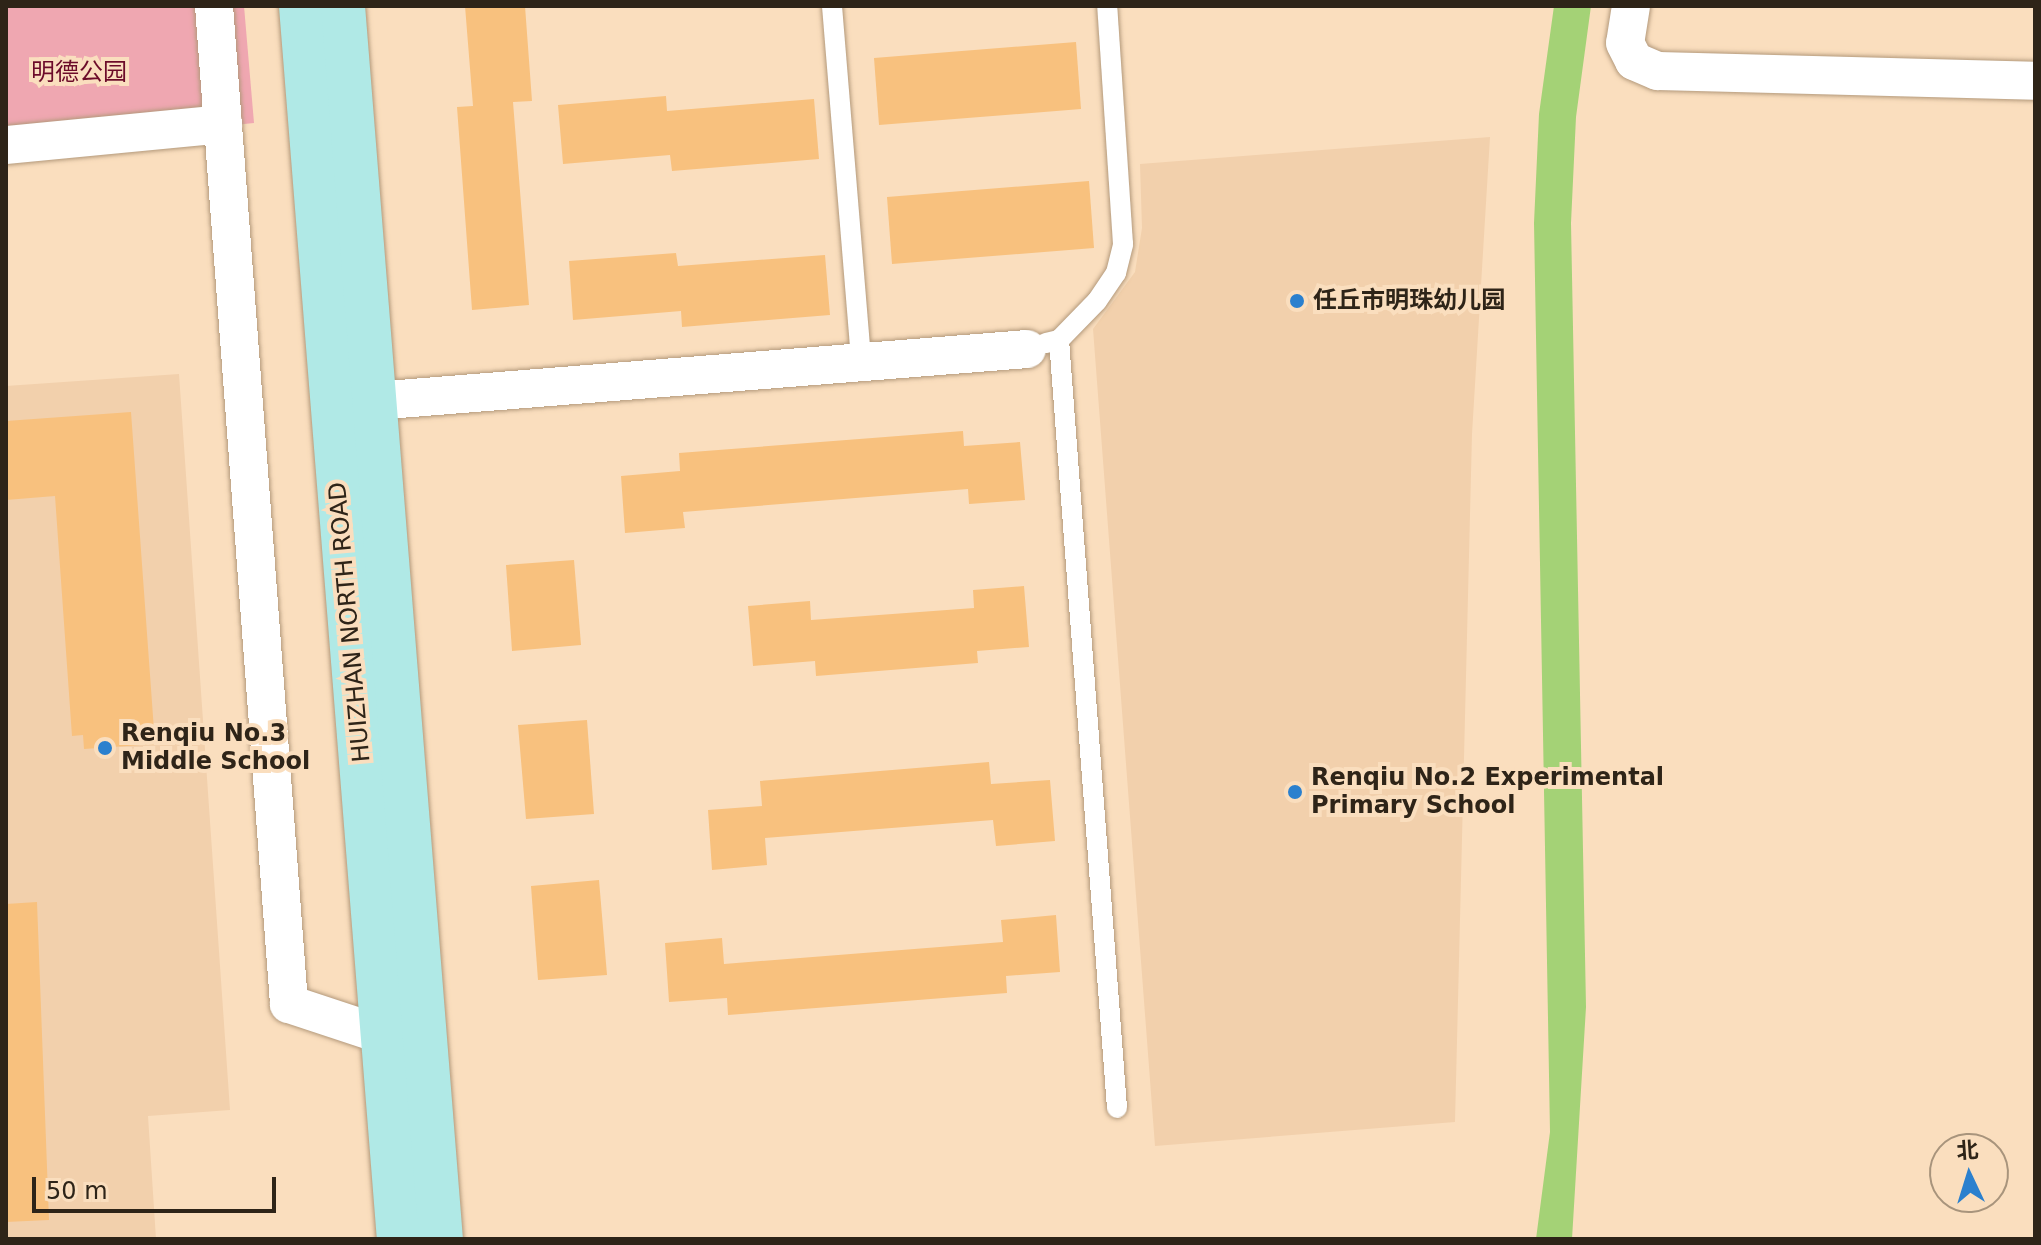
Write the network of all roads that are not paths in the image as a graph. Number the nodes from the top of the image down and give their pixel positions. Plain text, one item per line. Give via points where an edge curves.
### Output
1 (214, 6) edge
2 (301, 6) edge
3 (343, 6) edge
4 (832, 6) edge
5 (1107, 6) edge
6 (1631, 6) edge
7 (2035, 81) edge
8 (223, 124) junction
9 (6, 145) edge
10 (1043, 344) junction
11 (861, 362) junction
12 (374, 401) junction
13 (383, 1035) junction
14 (1117, 1108) dead end
15 (399, 1239) edge
16 (441, 1239) edge

1 - 8 street
2 - 13 main road, HUIZHAN NORTH ROAD
3 - 12 main road, HUIZHAN NORTH ROAD
4 - 11 lane
5 - 10 lane via 1123,244 1116,273 1103,292
6 - 7 street via 1625,43 1634,61 1658,71
8 - 9 street
8 - 13 street via 289,1004
10 - 11 street
10 - 14 lane
11 - 12 street
12 - 16 main road, HUIZHAN NORTH ROAD
13 - 15 main road, HUIZHAN NORTH ROAD

